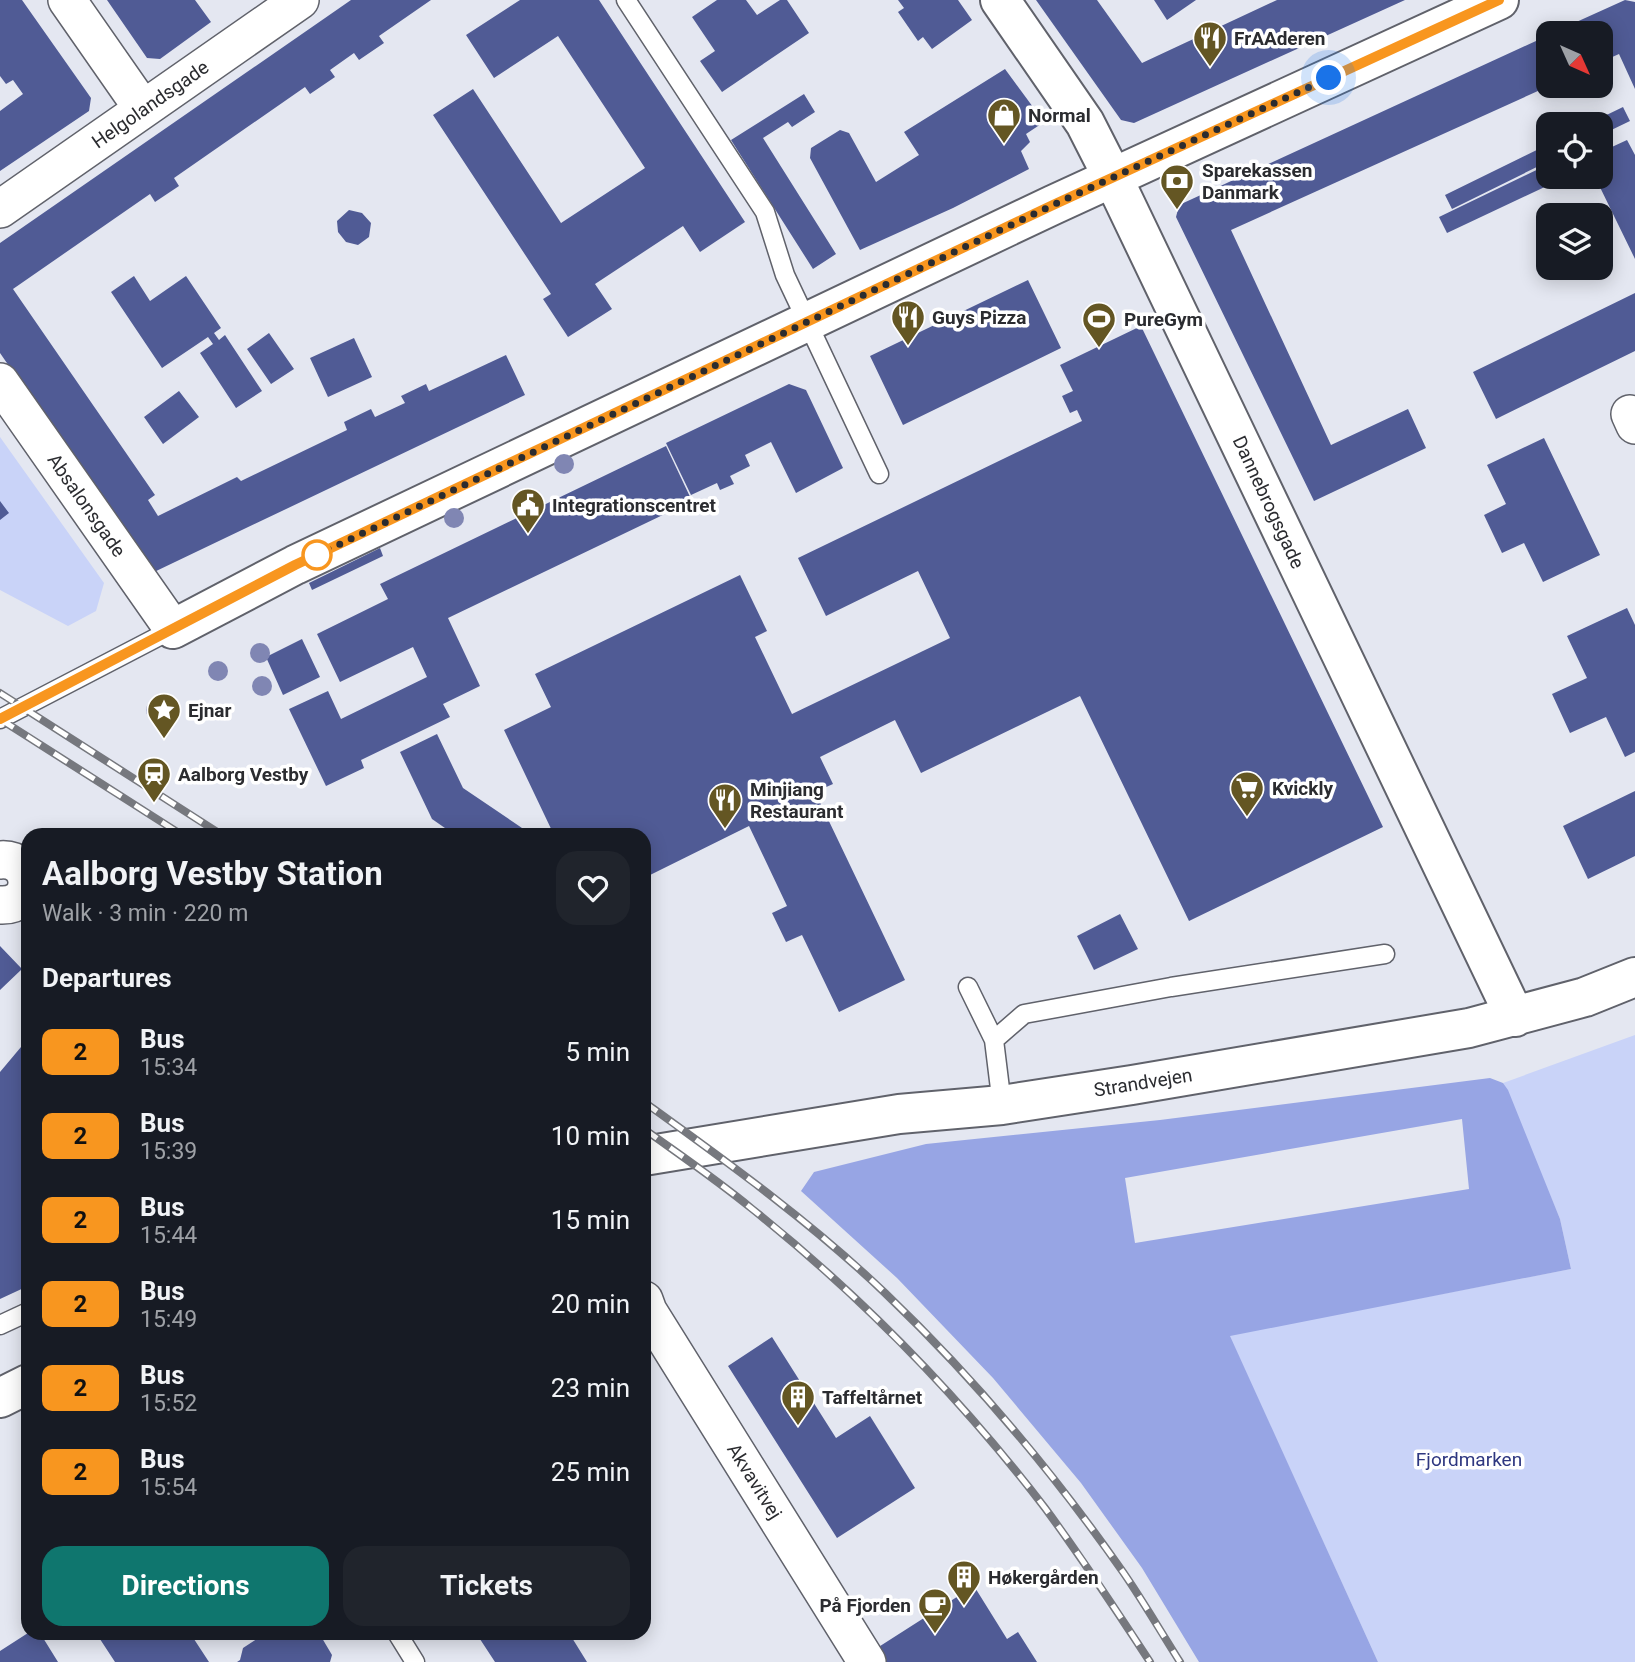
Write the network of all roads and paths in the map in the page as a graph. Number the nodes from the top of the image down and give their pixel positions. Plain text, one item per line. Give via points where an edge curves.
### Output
1 (67, 0) edge
2 (300, 0) edge
3 (626, 0) edge
4 (1000, 0) edge
5 (1499, 0) edge
6 (143, 109) junction
7 (1113, 178) junction
8 (0, 209) edge
9 (807, 323) junction
10 (0, 382) edge
11 (879, 474) dead end
12 (173, 629) junction
13 (0, 719) edge
14 (0, 860) edge
15 (21, 868) edge
16 (1385, 954) dead end
17 (1635, 977) edge
18 (968, 987) dead end
19 (1515, 1017) junction
20 (994, 1040) junction
21 (1002, 1105) junction
22 (651, 1155) edge
23 (21, 1315) edge
24 (651, 1316) edge
25 (0, 1325) edge
26 (21, 1388) edge
27 (0, 1398) edge
28 (401, 1640) edge
29 (415, 1662) edge
30 (867, 1662) edge

1 - 6 street
2 - 6 street, Helgolandsgade
3 - 9 lane via 765,212 785,275
4 - 7 street, Dannebrogsgade via 1084,123
5 - 7 street
6 - 8 street, Helgolandsgade
7 - 9 street
7 - 19 street, Dannebrogsgade
9 - 11 lane
9 - 12 street via 295,565
10 - 12 street, Absalonsgade
12 - 13 lane
14 - 15 street via 13,861
16 - 20 lane via 1024,1014
17 - 19 street, Strandvejen
18 - 20 lane
19 - 21 street, Strandvejen
20 - 21 lane
21 - 22 street, Strandvejen via 899,1114
23 - 25 lane
24 - 30 street, Akvavitvej
26 - 27 street
28 - 29 lane

